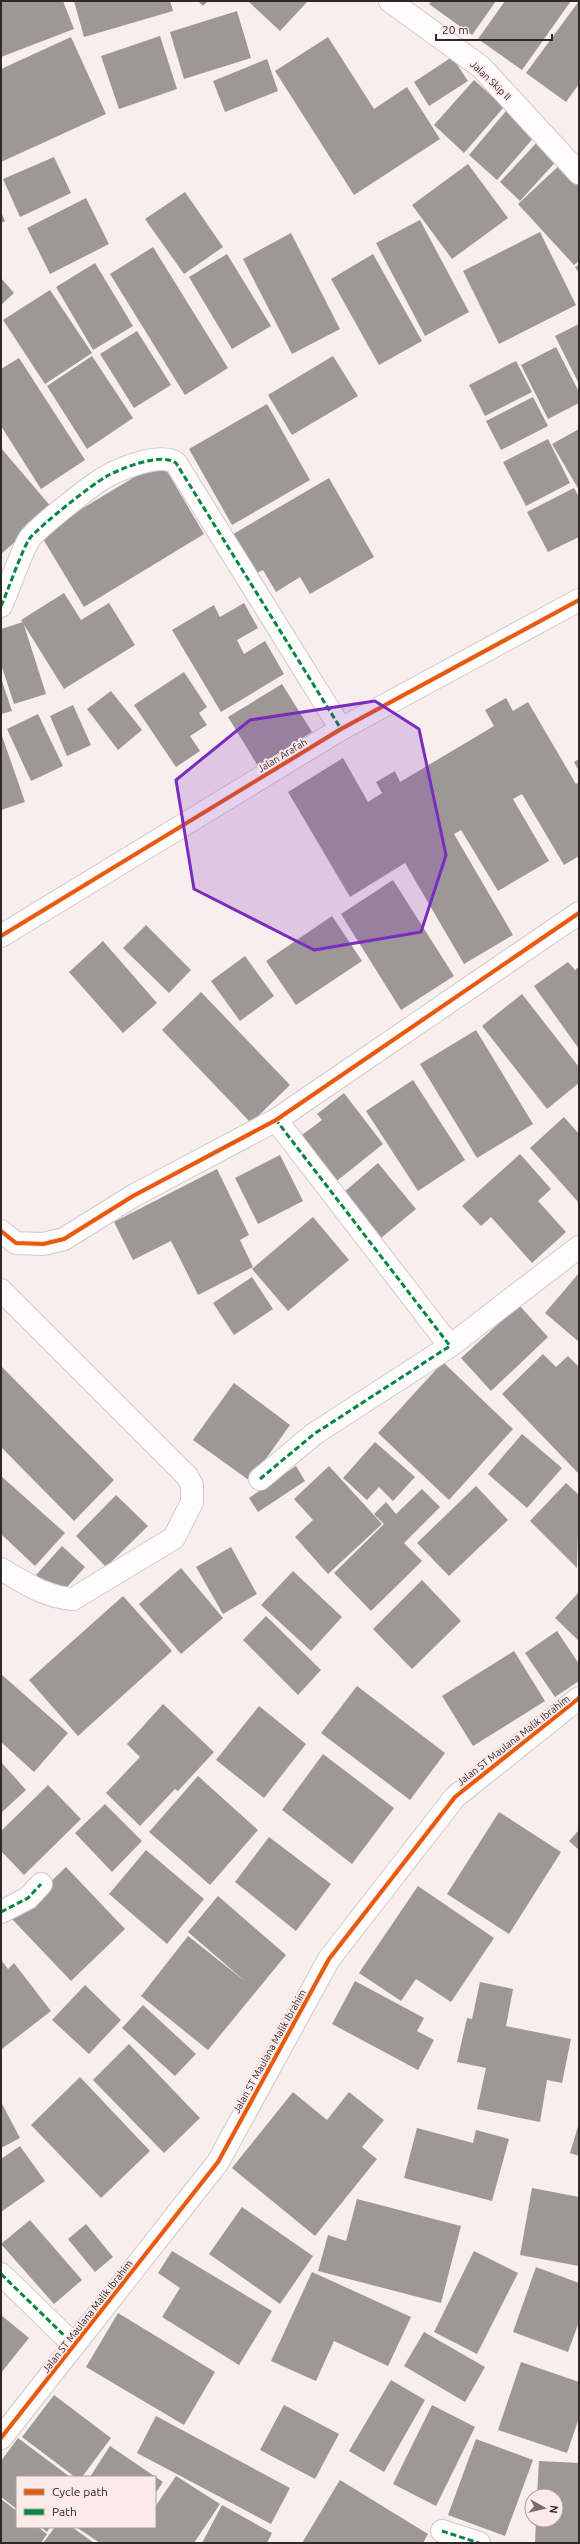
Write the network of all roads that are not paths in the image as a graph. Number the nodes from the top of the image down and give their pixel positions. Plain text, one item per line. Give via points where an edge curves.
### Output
1 (390, 1) edge
2 (579, 173) edge
3 (579, 600) edge
4 (1, 606) edge
5 (341, 729) junction
6 (579, 913) edge
7 (1, 936) edge
8 (276, 1120) junction
9 (1, 1231) edge
10 (579, 1247) edge
11 (1, 1290) edge
12 (450, 1346) junction
13 (260, 1479) dead end
14 (1, 1569) edge
15 (579, 1698) edge
16 (40, 1884) dead end
17 (1, 1912) edge
18 (1, 2274) edge
19 (74, 2345) junction
20 (1, 2438) edge
21 (442, 2531) dead end
22 (479, 2543) edge

1 - 2 street, Jalan Skip II via 481,67
3 - 5 street, Jalan Arafah
4 - 5 street via 30,539 55,517 106,476 150,460 170,459 176,463
5 - 7 street, Jalan Arafah
6 - 8 street
8 - 9 street via 133,1196 64,1239 42,1244 16,1243
8 - 12 street
10 - 12 street
11 - 14 street via 187,1476 192,1485 192,1502 174,1538 73,1599 57,1598 42,1593
12 - 13 street via 314,1434
15 - 19 street, Jalan ST Maulana Malik Ibrahim via 455,1797 328,1959 218,2162
16 - 17 street via 28,1898
18 - 19 street
19 - 20 street, Jalan ST Maulana Malik Ibrahim
21 - 22 street

